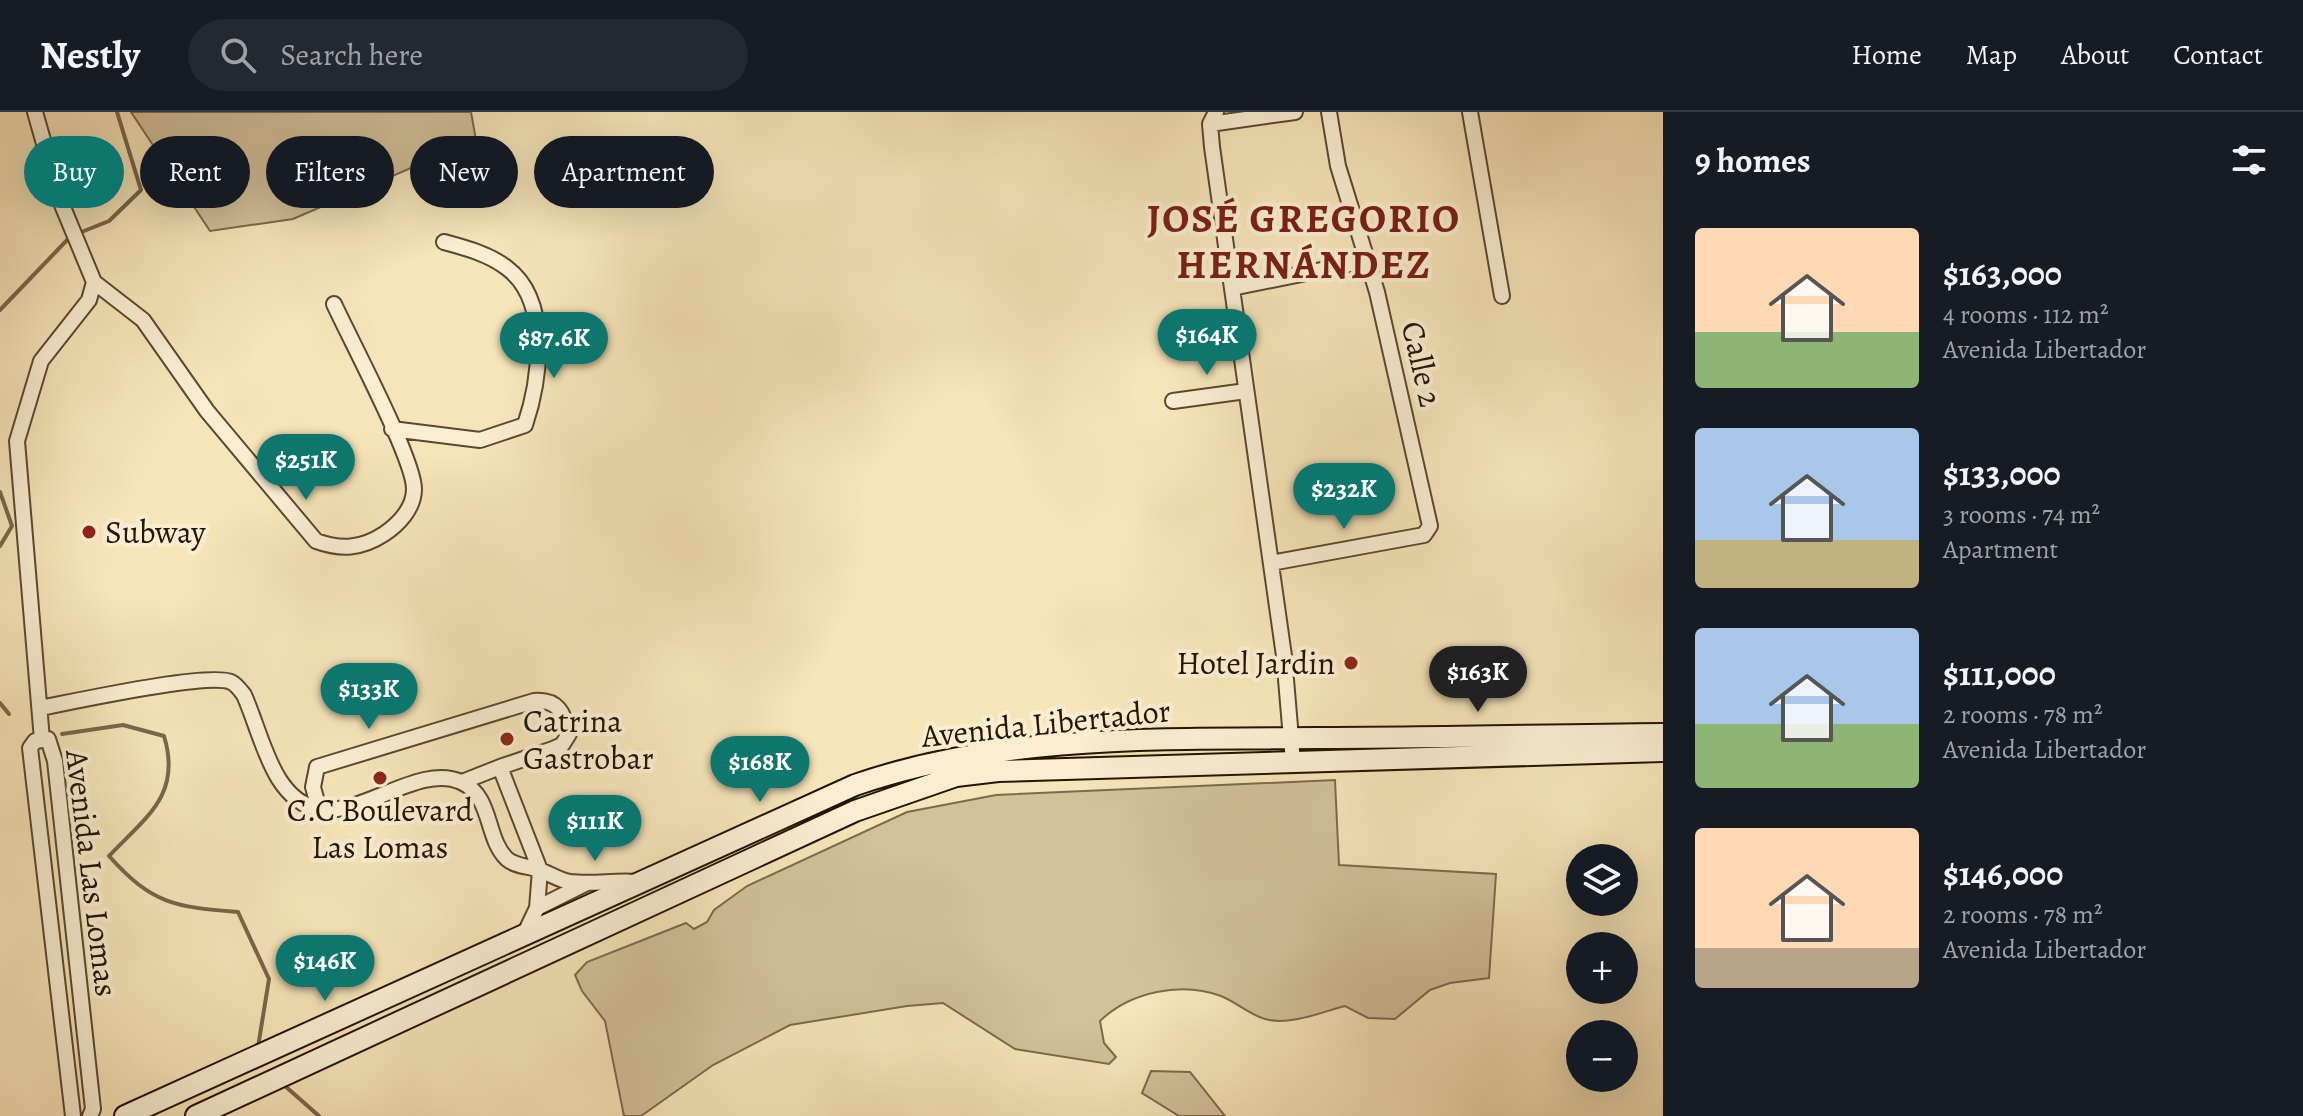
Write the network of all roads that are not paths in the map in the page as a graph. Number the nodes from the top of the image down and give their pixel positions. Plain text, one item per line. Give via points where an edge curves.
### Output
1 (35, 112) edge
2 (1295, 112) edge
3 (1329, 112) edge
4 (1470, 112) edge
5 (1213, 118) edge
6 (444, 242) dead end
7 (1366, 261) junction
8 (94, 282) junction
9 (1232, 288) junction
10 (1502, 296) dead end
11 (334, 304) dead end
12 (1246, 391) junction
13 (1173, 401) dead end
14 (392, 429) junction
15 (1271, 563) junction
16 (40, 708) junction
17 (1663, 734) edge
18 (1293, 738) junction
19 (42, 740) junction
20 (1663, 751) edge
21 (1293, 762) junction
22 (500, 767) junction
23 (462, 782) junction
24 (319, 809) junction
25 (540, 870) junction
26 (642, 882) junction
27 (587, 883) junction
28 (537, 908) junction
29 (524, 935) junction
30 (73, 1116) edge
31 (90, 1116) edge
32 (125, 1116) edge
33 (196, 1116) edge

1 - 8 street via 60,200
2 - 5 street
3 - 7 street, Calle 2 via 1338,166
4 - 10 street
5 - 9 street
6 - 14 street via 474,250 509,269 531,302 538,336 534,396 525,425 490,438
7 - 9 street
7 - 15 street, Calle 2 via 1429,519 1424,535
8 - 14 street via 143,320 207,411 316,541 340,549 366,544 404,518 414,490
8 - 16 street, Avenida Las Lomas via 89,300 41,361 17,441
9 - 12 street
11 - 14 street
12 - 13 street
12 - 15 street
15 - 18 street
16 - 19 street, Avenida Las Lomas
16 - 24 street via 183,684 233,682 244,695 286,792 303,806
17 - 18 main road, Avenida Libertador
18 - 21 street
18 - 26 main road, Avenida Libertador via 1142,740 915,764 855,785
19 - 30 street, Avenida Las Lomas via 30,748
19 - 31 street, Avenida Las Lomas via 48,739 55,761
20 - 21 main road, Avenida Libertador
21 - 33 main road, Avenida Libertador via 998,771 917,787
22 - 23 street
22 - 24 street via 562,745 569,734 562,710 534,701 317,767 313,787
22 - 25 street
23 - 24 street via 440,778 344,809
23 - 25 street via 484,805 508,859
25 - 27 street
25 - 28 street
26 - 27 street
26 - 29 main road, Avenida Libertador
27 - 28 street
28 - 29 street
29 - 32 main road, Avenida Libertador

